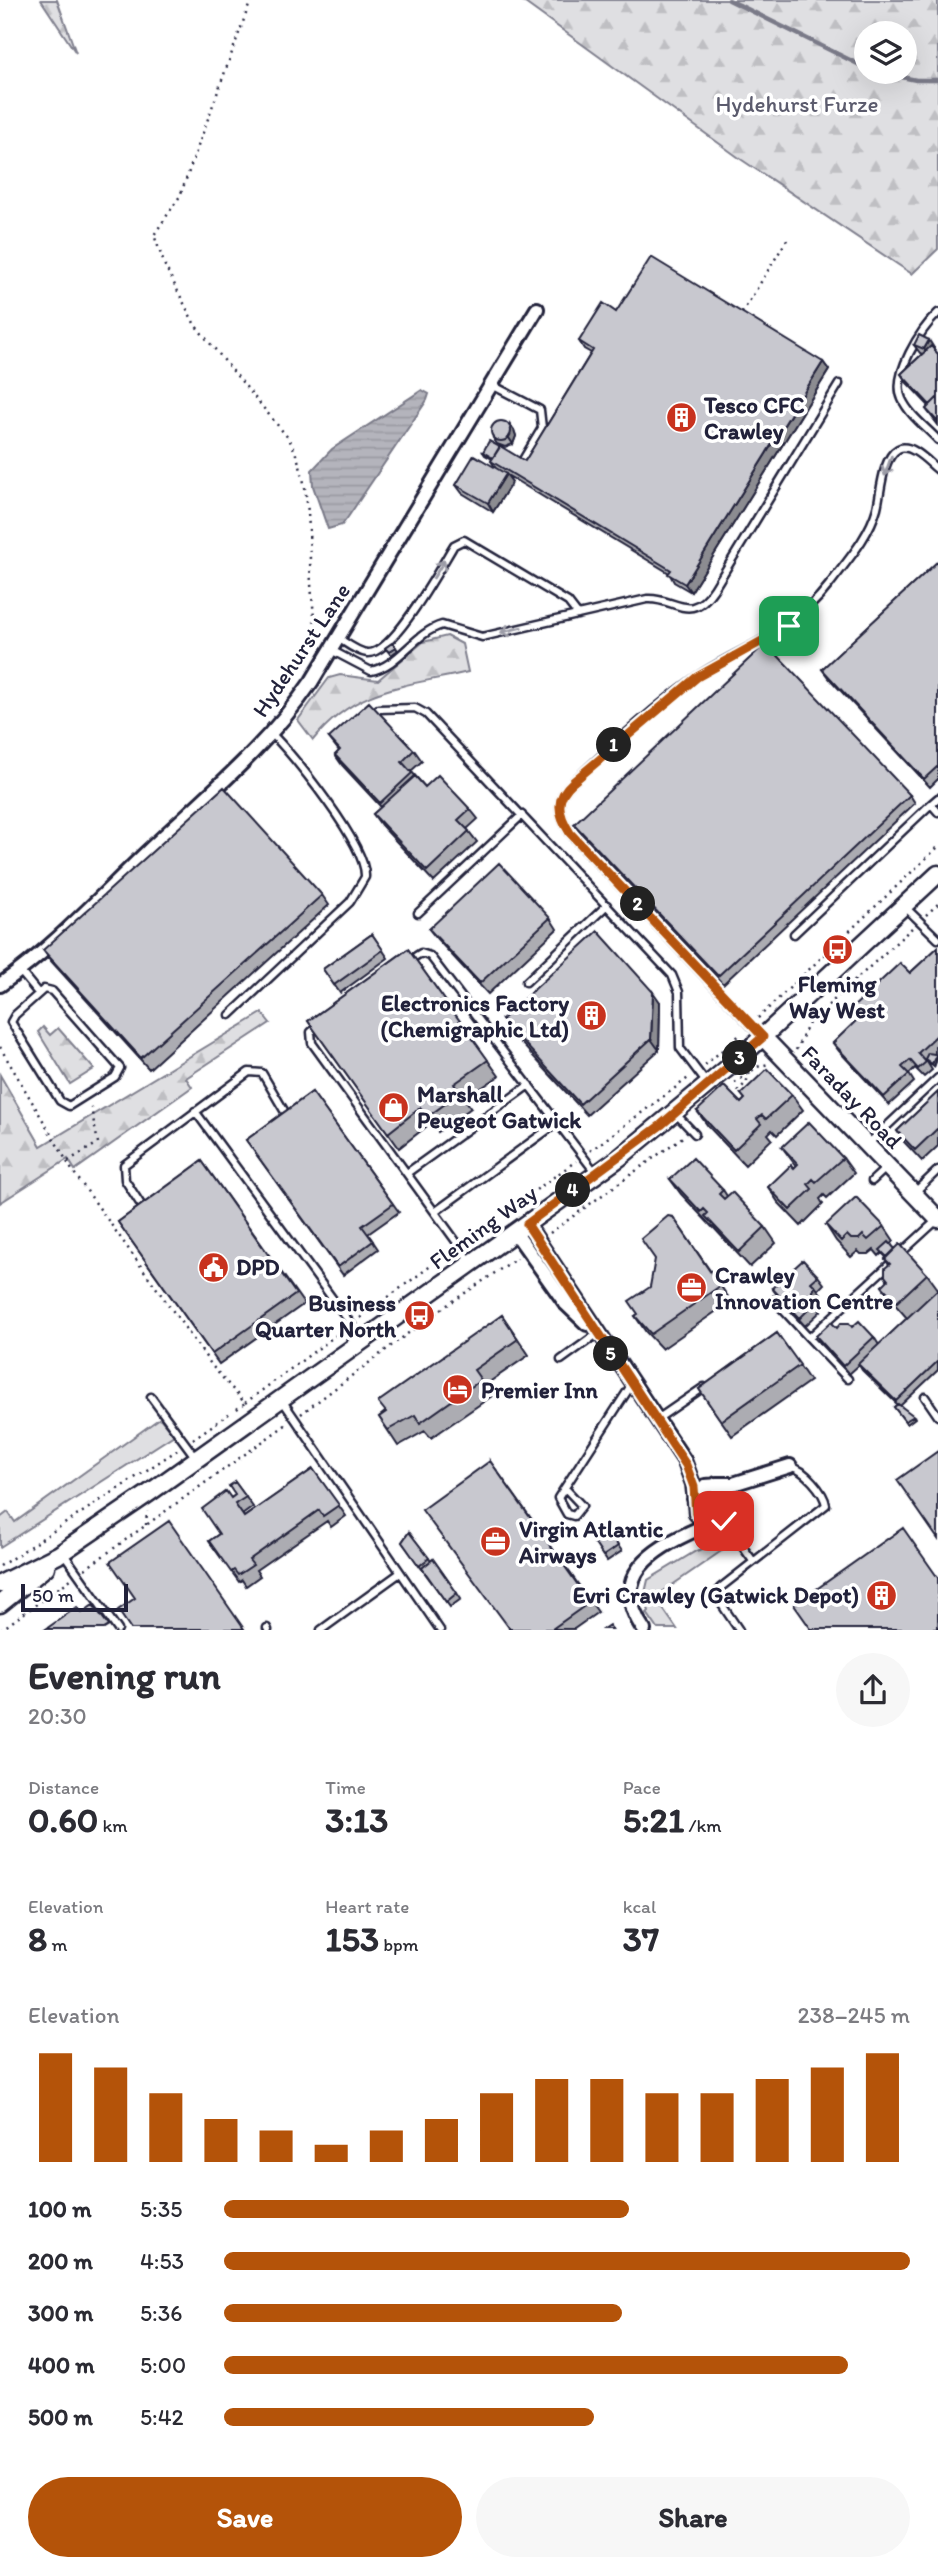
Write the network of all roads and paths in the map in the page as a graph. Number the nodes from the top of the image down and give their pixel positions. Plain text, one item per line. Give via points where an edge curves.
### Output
1 (251, 0) edge
2 (788, 238) dead end
3 (537, 309) dead end
4 (938, 313) edge
5 (740, 316) edge
6 (490, 384) junction
7 (839, 384) dead end
8 (938, 440) edge
9 (524, 458) edge
10 (938, 470) edge
11 (578, 615) junction
12 (338, 638) junction
13 (331, 650) junction
14 (378, 709) edge
15 (272, 734) junction
16 (938, 798) edge
17 (931, 804) junction
18 (938, 812) edge
19 (522, 816) junction
20 (938, 847) edge
21 (938, 874) edge
22 (938, 904) edge
23 (607, 905) junction
24 (904, 906) junction
25 (418, 913) dead end
26 (919, 921) junction
27 (794, 934) dead end
28 (938, 939) edge
29 (401, 966) edge
30 (20, 971) junction
31 (526, 982) dead end
32 (0, 985) edge
33 (38, 993) junction
34 (230, 1015) dead end
35 (328, 1019) edge
36 (809, 1023) dead end
37 (751, 1024) junction
38 (763, 1037) junction
39 (726, 1046) dead end
40 (0, 1047) edge
41 (697, 1072) junction
42 (750, 1072) dead end
43 (938, 1078) edge
44 (528, 1085) junction
45 (708, 1085) junction
46 (86, 1095) junction
47 (728, 1099) edge
48 (195, 1111) junction
49 (675, 1113) junction
50 (290, 1120) edge
51 (556, 1123) junction
52 (693, 1132) joint
53 (867, 1145) junction
54 (583, 1156) junction
55 (68, 1161) junction
56 (887, 1167) junction
57 (938, 1170) edge
58 (407, 1173) junction
59 (596, 1174) junction
60 (872, 1181) dead end
61 (914, 1194) junction
62 (435, 1212) junction
63 (149, 1216) edge
64 (938, 1219) edge
65 (521, 1228) junction
66 (539, 1242) junction
67 (458, 1246) junction
68 (528, 1250) junction
69 (472, 1264) junction
70 (774, 1300) edge
71 (351, 1324) junction
72 (597, 1334) junction
73 (809, 1338) junction
74 (363, 1341) junction
75 (561, 1360) dead end
76 (848, 1378) dead end
77 (632, 1384) junction
78 (708, 1384) edge
79 (150, 1397) dead end
80 (925, 1398) dead end
81 (282, 1399) junction
82 (245, 1403) junction
83 (234, 1411) junction
84 (938, 1416) edge
85 (295, 1418) junction
86 (656, 1420) junction
87 (246, 1426) junction
88 (186, 1444) junction
89 (197, 1459) junction
90 (684, 1460) junction
91 (790, 1466) joint
92 (717, 1485) junction
93 (565, 1488) dead end
94 (694, 1502) junction
95 (719, 1522) junction
96 (146, 1525) dead end
97 (667, 1546) junction
98 (60, 1553) junction
99 (753, 1561) junction
100 (0, 1566) edge
101 (400, 1573) junction
102 (0, 1584) edge
103 (0, 1605) edge
104 (118, 1629) edge
105 (321, 1629) edge
106 (440, 1629) edge
107 (644, 1629) edge
108 (739, 1629) edge

1 - 13 path via 180,196 154,235 195,325 296,453 307,494 317,641
2 - 5 path
3 - 6 street, Hydehurst Lane
4 - 8 lane via 915,340 900,390 906,406
6 - 9 lane via 540,410 542,428
6 - 12 street, Hydehurst Lane
7 - 11 lane via 705,600 684,609 651,599
10 -> 37 lane via 911,450 902,447 895,451 867,532 814,602 780,632 677,691 581,774 559,799 570,833
12 -> 11 lane via 363,652 376,650 402,627 454,545 464,540 568,602
11 -> 13 lane via 477,638 442,625 371,671
12 - 13 street, Hydehurst Lane
13 - 15 street, Hydehurst Lane
14 - 19 lane via 423,711
15 - 30 street, Hydehurst Lane
15 - 34 lane via 307,774 360,855 365,877 349,902
16 - 17 lane
17 - 18 lane
17 - 27 lane
19 - 23 lane
19 - 25 lane
20 - 37 path
21 - 24 street, Fleming Way
22 - 26 path
23 - 31 lane
23 - 41 lane via 674,978 679,992 680,1048
24 - 26 lane
24 - 38 street, Fleming Way
26 - 28 lane
26 - 36 path
29 - 44 lane via 417,954 430,956
30 - 32 street, Hydehurst Lane
30 - 33 lane
33 - 46 lane via 12,1024 62,1103 69,1106
33 - 46 lane via 44,989 52,992 120,1066 118,1075
35 - 58 lane via 311,1032 312,1043
37 - 38 lane
37 - 39 path
38 - 45 street, Fleming Way
38 - 53 street, Faraday Road
40 - 55 path
41 - 45 lane
41 - 54 path
42 - 47 path via 746,1083
43 - 53 lane
44 - 51 lane
44 - 58 lane
45 - 49 street, Fleming Way
46 - 55 path via 98,1143
48 - 50 lane via 254,1070 262,1073
48 - 63 lane via 124,1166 125,1181
48 - 71 lane
49 - 52 lane
49 - 59 street, Fleming Way
51 - 54 lane
51 - 62 lane
52 - 66 path
53 - 56 street, Faraday Road
54 - 59 lane
54 - 67 path
55 - 82 path via 213,1367
56 - 60 lane
56 - 61 street, Faraday Road
57 - 61 lane
58 - 62 lane
59 - 65 street, Fleming Way
61 - 64 street, Faraday Road
62 - 67 lane
64 - 73 lane
65 - 66 street
65 - 68 street
65 - 69 street, Fleming Way
66 - 72 street
67 - 69 lane
67 - 71 path
68 - 72 street via 566,1304
68 - 85 path
69 - 74 street, Fleming Way
70 - 73 lane
71 - 74 lane
71 - 82 path
72 - 75 lane
72 - 77 street
73 - 76 lane
74 - 81 street, Fleming Way
77 - 86 street
77 - 93 lane
78 - 86 lane
79 - 88 lane
80 - 84 lane
81 - 85 lane
81 - 87 street, Fleming Way
82 - 83 path
83 - 87 path
83 - 88 path
85 - 96 path
85 - 101 lane
86 - 90 street
87 - 89 street, Fleming Way
88 - 89 lane
88 - 100 path
89 - 98 street, Fleming Way
90 - 92 street via 704,1480
90 - 94 street
91 - 92 street
91 - 99 lane via 802,1472 826,1505
92 - 94 street via 705,1486
92 - 95 street via 732,1498 732,1510
94 - 95 street via 701,1520
94 - 97 street via 688,1520
95 - 97 street
95 - 99 lane
97 - 107 street via 640,1566 629,1584 630,1603
98 - 102 street, Fleming Way
98 - 103 street, Fleming Way
98 - 104 lane
99 - 108 lane via 718,1591 719,1602
101 - 105 lane
101 - 106 lane

